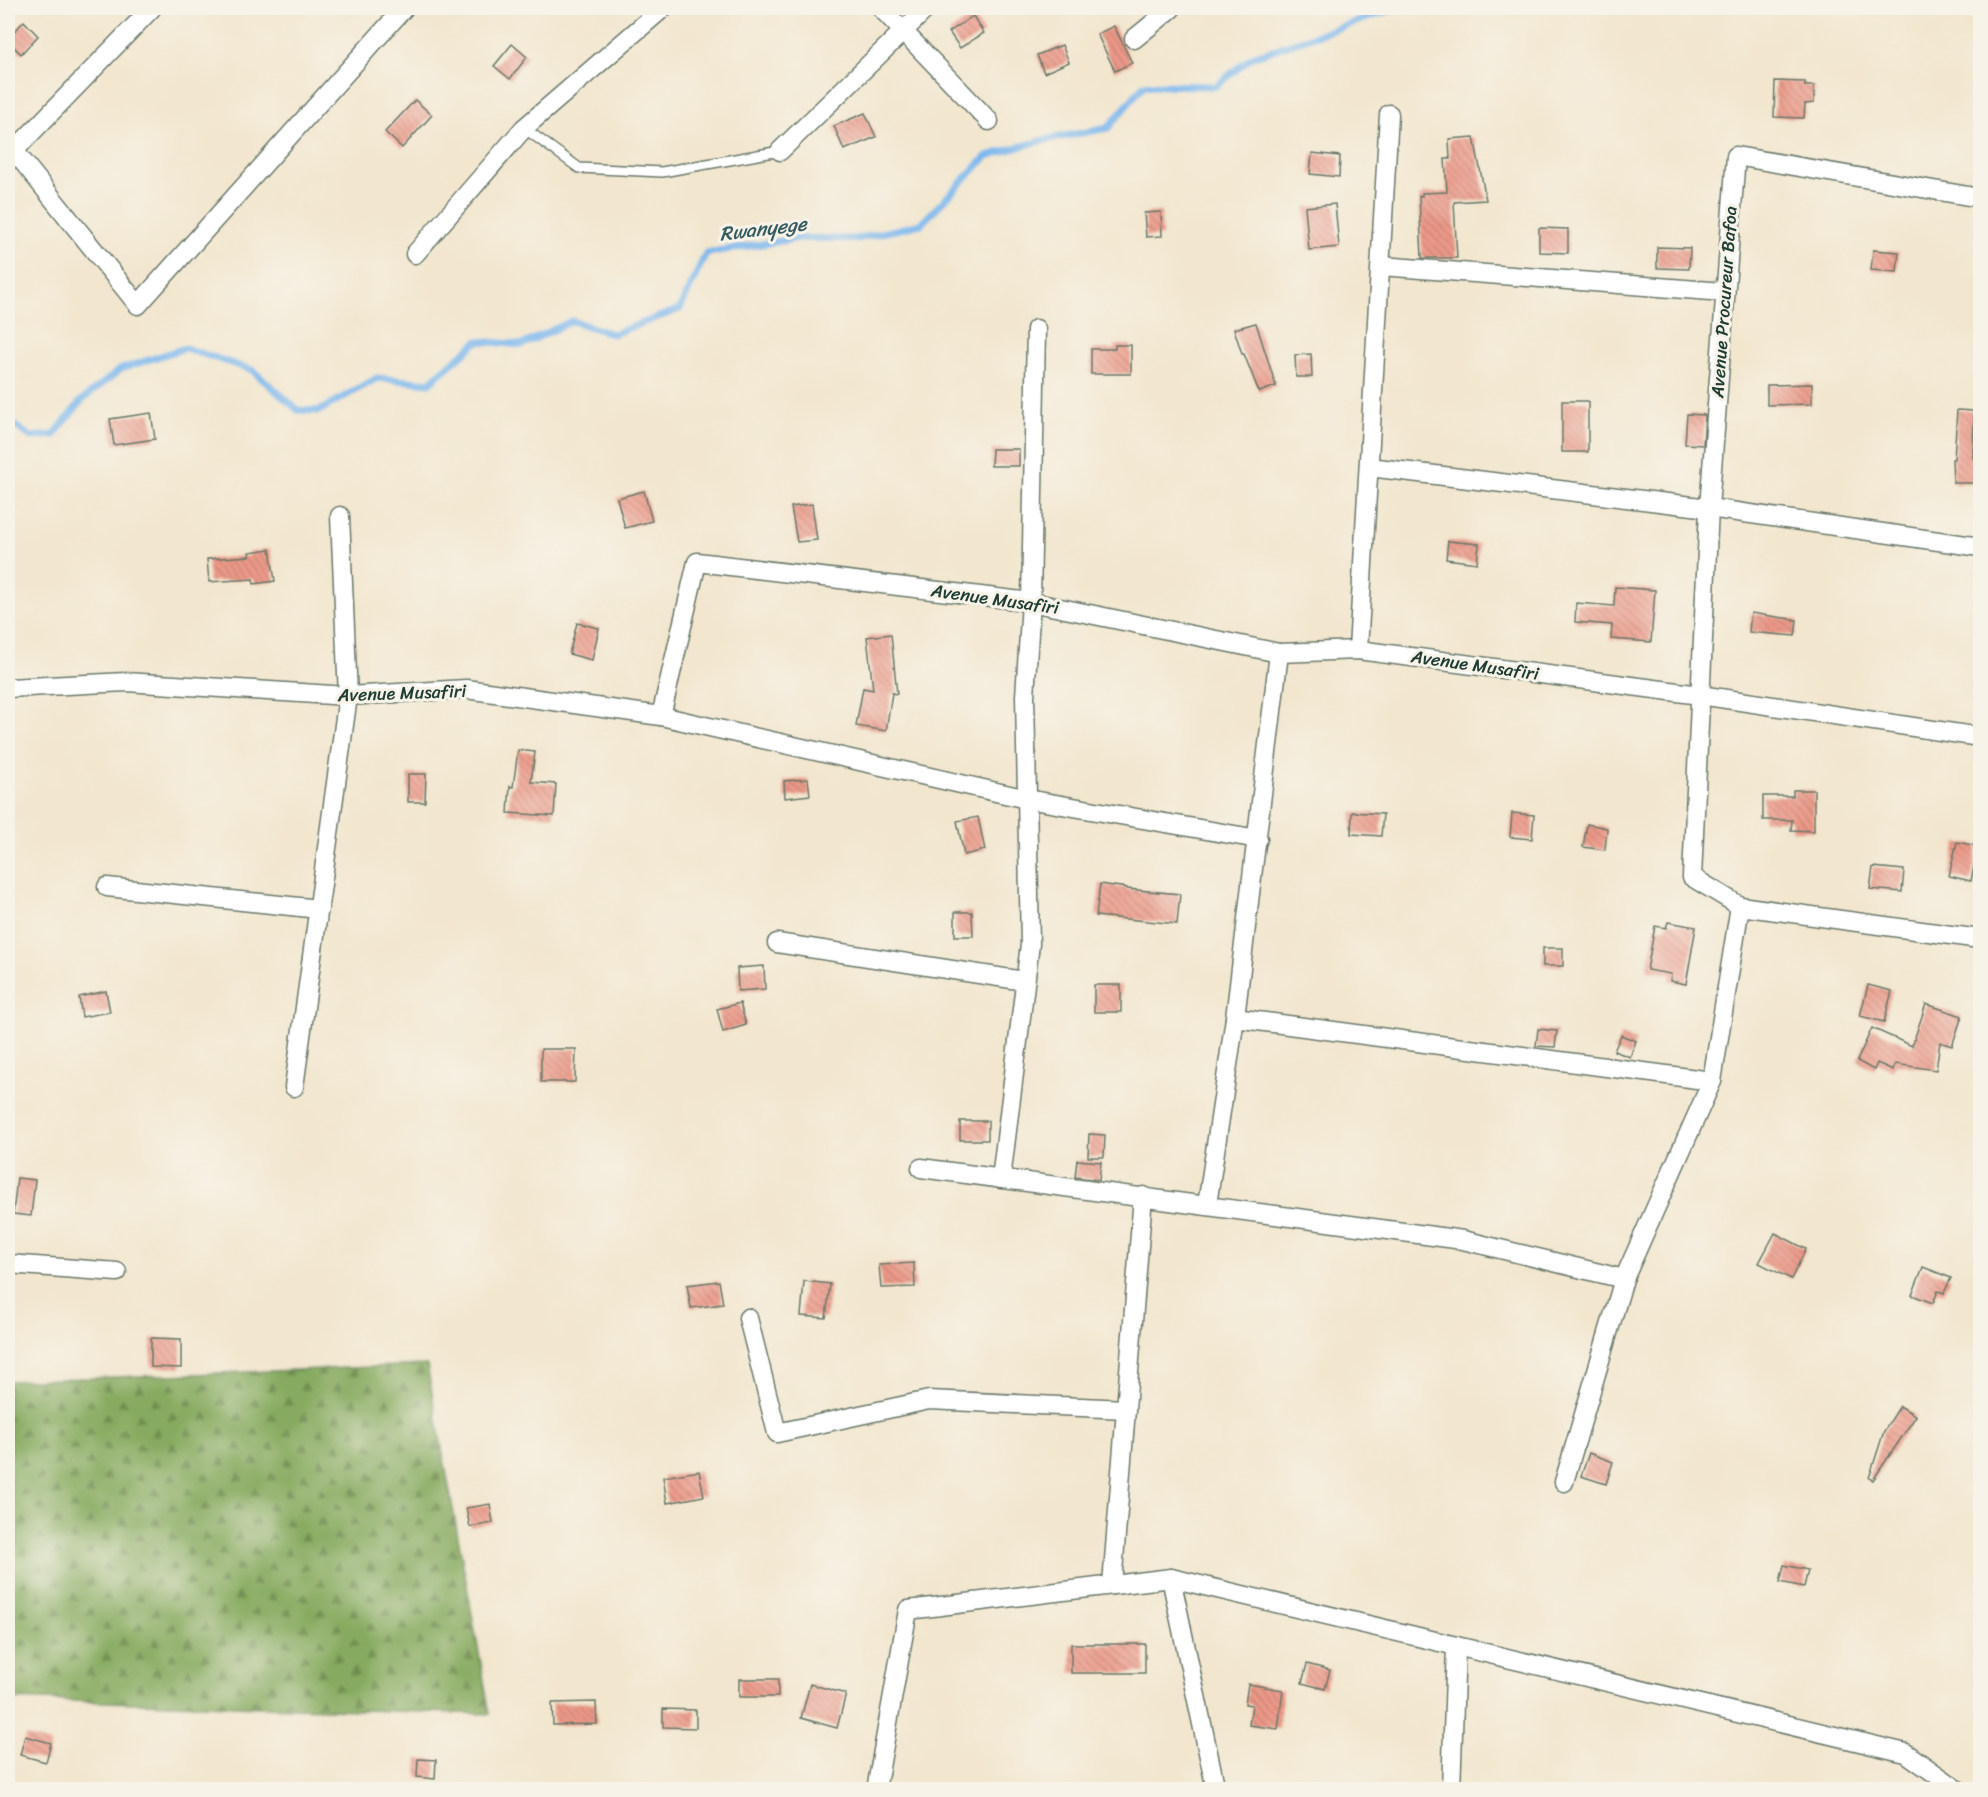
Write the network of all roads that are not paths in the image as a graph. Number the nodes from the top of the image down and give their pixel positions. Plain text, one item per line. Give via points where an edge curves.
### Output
1 (152, 8) edge
2 (663, 8) edge
3 (881, 8) edge
4 (927, 8) edge
5 (1172, 8) edge
6 (398, 10) edge
7 (904, 30) junction
8 (1134, 39) dead end
9 (1389, 114) dead end
10 (989, 121) dead end
11 (524, 128) junction
12 (10, 150) edge
13 (780, 151) joint
14 (1980, 198) edge
15 (415, 254) dead end
16 (1381, 266) junction
17 (1724, 292) junction
18 (1036, 329) dead end
19 (1369, 467) junction
20 (1709, 508) junction
21 (340, 516) dead end
22 (1980, 547) edge
23 (1031, 602) junction
24 (1358, 650) junction
25 (1279, 653) junction
26 (8, 688) edge
27 (1700, 695) junction
28 (348, 696) junction
29 (661, 716) junction
30 (1980, 737) edge
31 (1027, 799) junction
32 (1258, 839) junction
33 (107, 887) dead end
34 (1740, 906) junction
35 (319, 909) junction
36 (1980, 939) edge
37 (777, 943) dead end
38 (1025, 981) junction
39 (1235, 1018) junction
40 (1712, 1081) junction
41 (294, 1087) dead end
42 (921, 1168) dead end
43 (1001, 1179) junction
44 (1143, 1196) junction
45 (1207, 1205) junction
46 (8, 1264) edge
47 (117, 1272) dead end
48 (1624, 1279) junction
49 (748, 1318) dead end
50 (1126, 1409) junction
51 (1564, 1482) dead end
52 (1171, 1578) junction
53 (1112, 1585) junction
54 (1456, 1646) junction
55 (876, 1790) edge
56 (1216, 1790) edge
57 (1451, 1790) edge
58 (1958, 1790) edge

1 - 12 street
2 - 11 street
3 - 7 street
4 - 7 street
5 - 8 street
6 - 12 street via 138,305
7 - 10 street
7 - 13 street
9 - 16 street
11 - 13 lane via 579,168 662,172
11 - 15 street
14 - 17 street, Avenue Procureur Bafoa via 1736,156
16 - 17 street
16 - 19 street
17 - 20 street, Avenue Procureur Bafoa
18 - 23 street
19 - 20 street
19 - 24 street
20 - 22 street
20 - 27 street, Avenue Procureur Bafoa
21 - 28 street
23 - 25 street, Avenue Musafiri
23 - 29 street, Avenue Musafiri via 697,562
23 - 31 street via 1025,696
24 - 25 street, Avenue Musafiri
24 - 27 street, Avenue Musafiri
25 - 32 street
26 - 28 street, Avenue Musafiri via 126,682
27 - 30 street, Avenue Musafiri
27 - 34 street, Avenue Procureur Bafoa via 1692,877
28 - 29 street, Avenue Musafiri via 466,689
28 - 35 street
29 - 31 street
31 - 32 street
31 - 38 street via 1030,944
32 - 39 street
33 - 35 street
34 - 36 street
34 - 40 street
35 - 41 street
37 - 38 street
38 - 43 street
39 - 40 street
39 - 45 street
40 - 48 street
42 - 43 street
43 - 44 street
44 - 45 street
44 - 50 street
45 - 48 street via 1463,1240
46 - 47 street
48 - 51 street
49 - 50 street via 777,1433 929,1400
50 - 53 street
52 - 53 street
52 - 54 street
52 - 56 street
53 - 55 street via 908,1611
54 - 57 street
54 - 58 street via 1906,1753

